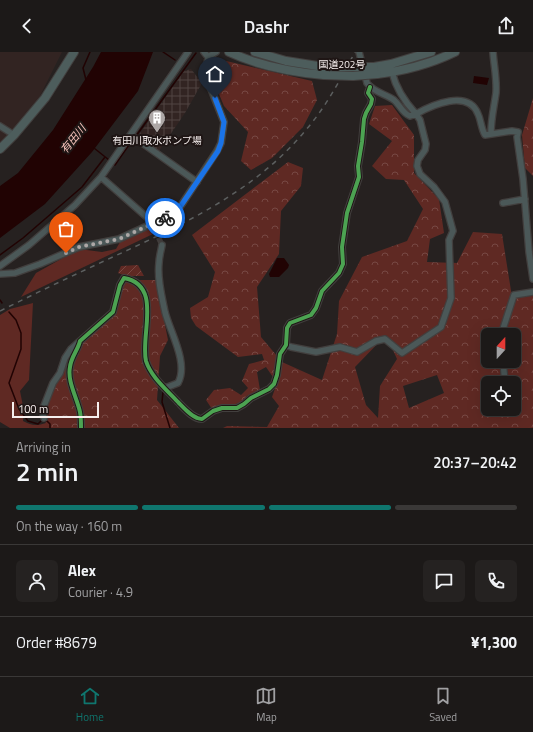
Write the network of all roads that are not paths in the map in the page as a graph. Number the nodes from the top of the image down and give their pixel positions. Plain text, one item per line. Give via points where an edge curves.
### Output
1 (69, 52) edge
2 (74, 52) edge
3 (188, 52) edge
4 (204, 52) edge
5 (216, 52) edge
6 (229, 52) edge
7 (255, 52) edge
8 (360, 52) edge
9 (431, 52) edge
10 (455, 52) edge
11 (494, 52) edge
12 (208, 58) junction
13 (375, 70) junction
14 (324, 71) junction
15 (392, 72) junction
16 (58, 76) junction
17 (370, 87) junction
18 (416, 114) junction
19 (0, 126) edge
20 (492, 133) junction
21 (14, 135) junction
22 (133, 137) junction
23 (0, 149) edge
24 (101, 177) junction
25 (197, 182) junction
26 (525, 199) junction
27 (503, 203) dead end
28 (152, 224) junction
29 (155, 230) tunnel mouth
30 (162, 245) tunnel mouth
31 (0, 266) edge
32 (0, 274) edge
33 (533, 279) edge
34 (533, 292) edge
35 (503, 328) edge
36 (80, 341) junction
37 (286, 345) junction
38 (165, 388) junction
39 (44, 418) dead end
40 (81, 428) edge

1 - 16 highway
2 - 16 highway
3 - 22 street
4 - 12 street
5 - 12 street
6 - 14 highway, 国道202号 via 282,69
7 - 14 highway, 国道202号
8 - 17 street
9 - 13 highway, 国道202号
10 - 15 highway, 国道202号 via 428,63
11 - 20 street via 496,93 491,122
12 - 25 street via 209,84 224,122 218,151
13 - 14 highway, 国道202号, bridge
13 - 15 highway, 国道202号
15 - 18 street via 397,87
16 - 21 highway via 45,98
17 - 18 street via 393,99 405,114
17 - 37 street via 368,93 372,98 364,119 359,177 347,213 342,247 344,264 322,291 311,315 290,323 287,328
18 - 20 street via 429,107 459,100 473,106 478,113 484,135
18 - 37 street via 426,144 417,166 420,174 445,202 454,231 449,240 451,298 441,327 402,353 385,339 357,352 340,347 316,352
19 - 21 street
20 - 26 street via 518,132
21 - 23 highway
22 - 24 street
22 - 25 street
24 - 28 street
24 - 31 street via 69,210
25 - 28 street via 178,210
26 - 27 street
26 - 33 street
28 - 29 street
28 - 32 street via 119,239 79,247 15,273
30 - 38 street via 159,278 165,314 176,343 181,369 178,383
34 - 35 street via 514,295
36 - 38 street via 113,312 120,285 124,278 130,279 139,284 146,296 147,362
36 - 39 street via 65,358 53,383 42,411
36 - 40 street via 69,368
37 - 38 street via 280,354 274,384 237,408 222,408 200,419

